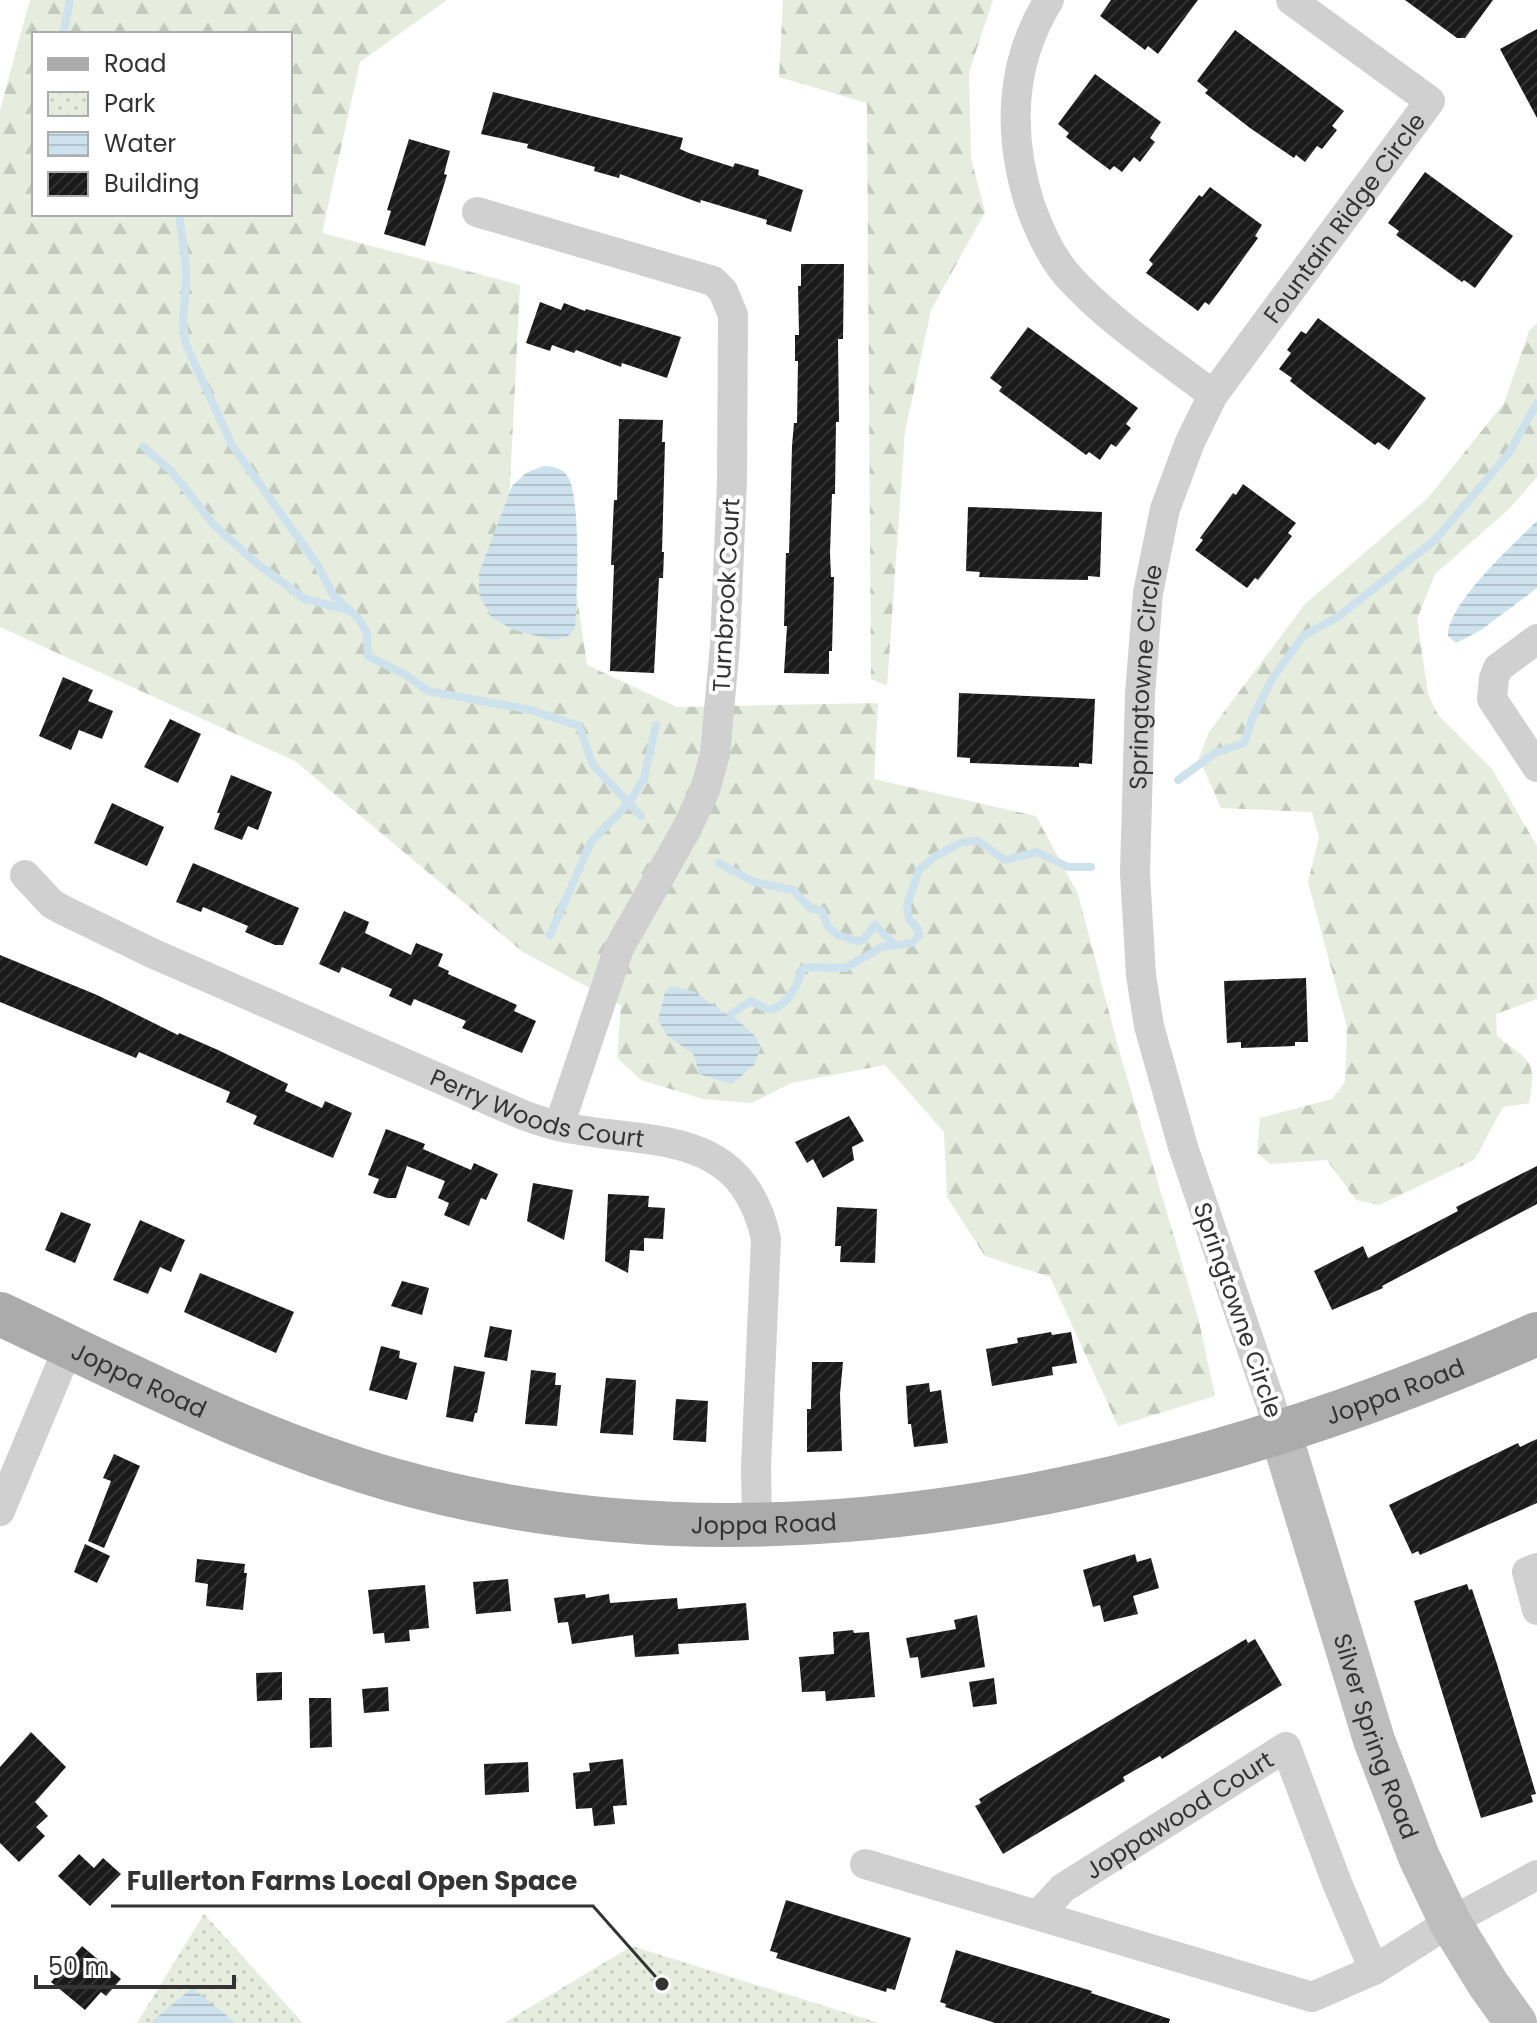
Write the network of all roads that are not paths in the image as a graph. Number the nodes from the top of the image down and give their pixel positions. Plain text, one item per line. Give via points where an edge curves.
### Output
1 (1049, 0) edge
2 (1291, 0) edge
3 (477, 212) dead end
4 (1213, 395) junction
5 (1537, 639) edge
6 (1537, 767) edge
7 (25, 875) dead end
8 (559, 1126) junction
9 (0, 1314) edge
10 (1537, 1334) edge
11 (69, 1346) junction
12 (1280, 1431) junction
13 (0, 1511) edge
14 (757, 1524) junction
15 (1537, 1568) edge
16 (1537, 1610) edge
17 (865, 1864) dead end
18 (1537, 1875) edge
19 (1038, 1915) junction
20 (1450, 1922) junction
21 (1374, 1970) junction
22 (1516, 2023) edge

1 - 4 street via 1028,46 1014,129 1021,177 1036,224 1086,295
2 - 4 street, Fountain Ridge Circle via 1430,101
3 - 8 street, Turnbrook Court via 713,281 733,315 729,556 715,754 686,830 619,948
4 - 12 street, Springtowne Circle via 1165,509 1148,593 1140,694 1137,927 1149,1026 1168,1101
5 - 6 street via 1498,668 1492,699
7 - 8 street, Perry Woods Court via 52,904 154,954 470,1093
8 - 14 street, Perry Woods Court via 689,1146 720,1164 752,1198 762,1220 766,1261
9 - 11 main road, Joppa Road
10 - 12 main road, Joppa Road
11 - 13 street
11 - 14 main road, Joppa Road via 266,1436 428,1489 588,1517
12 - 14 main road, Joppa Road via 1122,1475 971,1504
12 - 20 main road, Silver Spring Road via 1374,1740
15 - 16 street via 1527,1572
17 - 19 street
18 - 20 street
19 - 21 street via 1312,1997
19 - 21 street, Joppawood Court via 1063,1888 1286,1747
20 - 21 street
20 - 22 main road, Silver Spring Road

